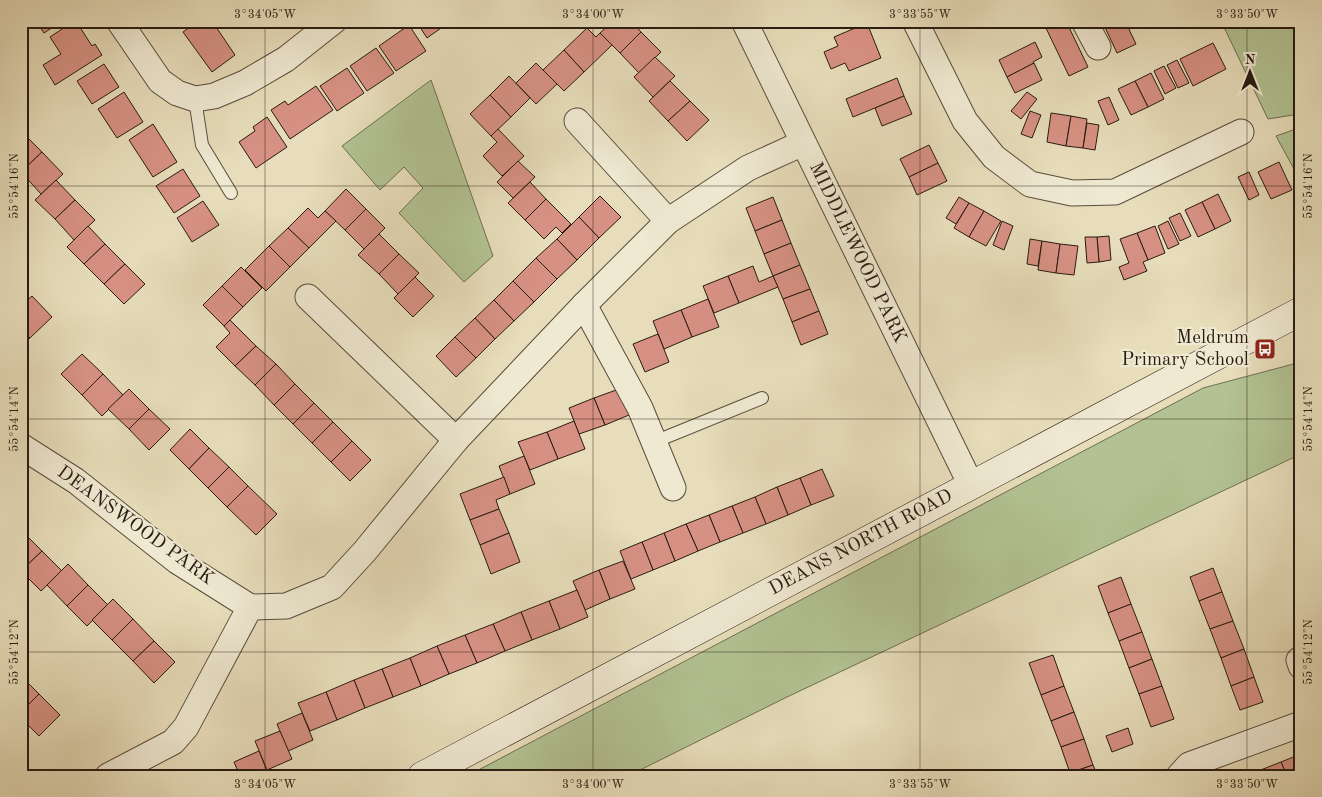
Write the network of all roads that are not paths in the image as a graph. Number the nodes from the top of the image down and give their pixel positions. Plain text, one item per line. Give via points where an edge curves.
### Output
1 (119, 21) edge
2 (334, 21) edge
3 (744, 21) edge
4 (915, 21) edge
5 (1084, 21) edge
6 (1098, 46) dead end
7 (195, 98) junction
8 (577, 121) dead end
9 (1241, 132) dead end
10 (803, 143) junction
11 (231, 193) dead end
12 (668, 221) junction
13 (308, 297) dead end
14 (584, 305) junction
15 (1301, 311) edge
16 (762, 398) dead end
17 (456, 440) junction
18 (654, 442) junction
19 (21, 446) edge
20 (971, 485) junction
21 (672, 488) dead end
22 (250, 607) junction
23 (1301, 724) edge
24 (108, 776) edge
25 (422, 776) edge
26 (1179, 776) edge

1 - 7 street via 160,81 177,93
2 - 7 street via 286,59 245,83 214,96
3 - 10 street, MIDDLEWOOD PARK
4 - 9 street via 965,121 994,157 1030,184 1072,193 1115,192
5 - 6 street
7 - 11 lane via 202,145
8 - 12 street
10 - 12 street via 748,168
10 - 20 street, MIDDLEWOOD PARK
12 - 14 street
13 - 17 street
14 - 17 street
14 - 18 street via 640,408
15 - 20 street, DEANS NORTH ROAD
16 - 18 lane
17 - 22 street via 365,552 332,587 286,606
18 - 21 street
19 - 22 street, DEANSWOOD PARK via 76,481 177,561
20 - 25 street, DEANS NORTH ROAD
22 - 24 street via 182,732 173,742
23 - 26 street via 1189,765

